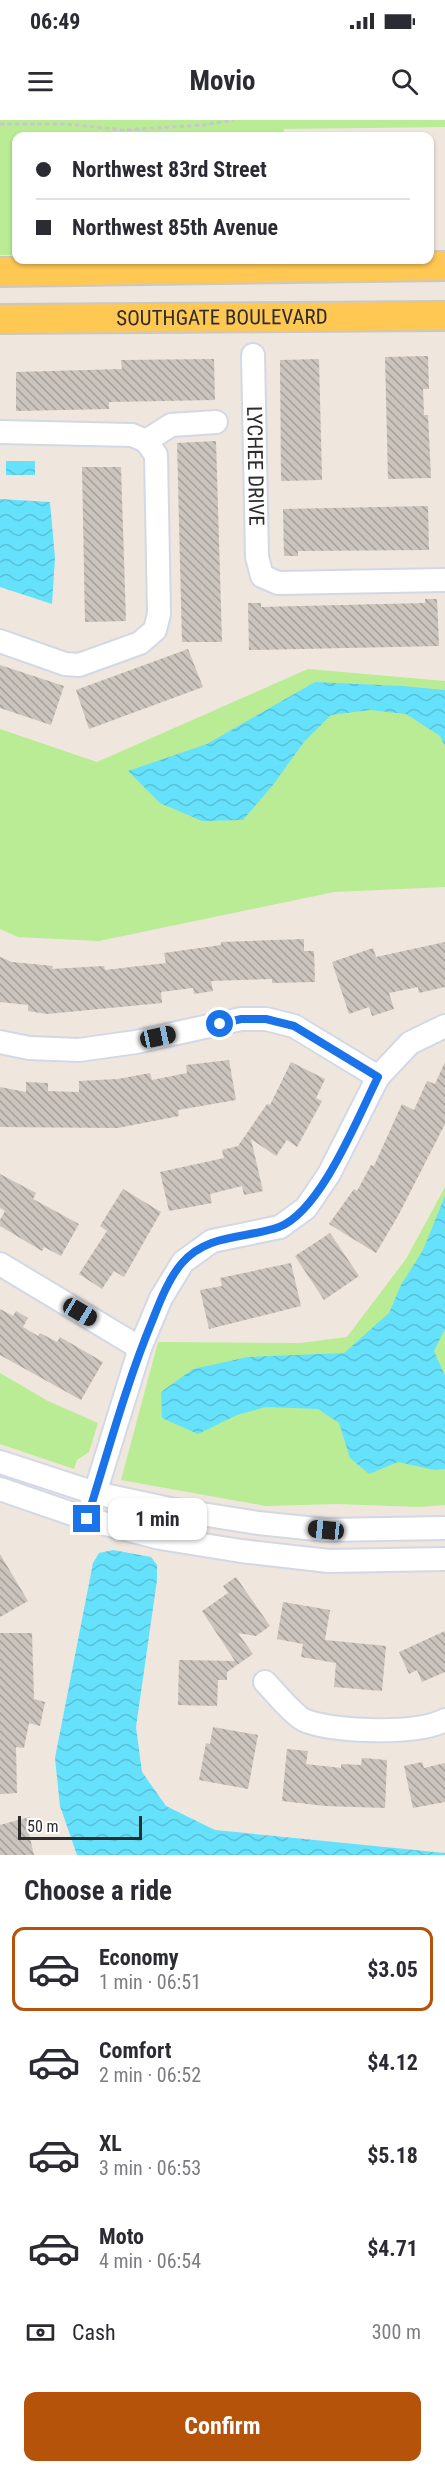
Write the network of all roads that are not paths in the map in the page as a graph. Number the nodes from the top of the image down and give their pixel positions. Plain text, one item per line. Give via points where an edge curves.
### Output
1 (445, 266) edge
2 (0, 272) edge
3 (445, 316) edge
4 (0, 319) edge
5 (253, 355) dead end
6 (216, 422) dead end
7 (0, 432) edge
8 (146, 441) junction
9 (445, 580) edge
10 (0, 641) edge
11 (445, 1026) edge
12 (0, 1042) edge
13 (378, 1077) junction
14 (0, 1264) edge
15 (140, 1348) junction
16 (0, 1462) edge
17 (0, 1489) edge
18 (95, 1493) junction
19 (87, 1519) junction
20 (445, 1528) edge
21 (445, 1559) edge
22 (265, 1682) dead end
23 (445, 1720) edge

1 - 2 main road
3 - 4 main road, SOUTHGATE BOULEVARD
5 - 9 street, LYCHEE DRIVE via 257,557 262,576 278,583
6 - 8 street via 171,425
7 - 8 street via 132,435
8 - 10 street via 156,455 159,614 155,630 140,643 79,665 65,664
11 - 13 street via 410,1043
12 - 13 street via 29,1048 79,1050 241,1019 266,1019 294,1026
13 - 15 street via 329,1174 306,1208 280,1227 212,1241 183,1262
14 - 15 street
15 - 18 street
16 - 18 street
17 - 19 street
18 - 19 street
18 - 20 street via 258,1524 326,1530
19 - 21 street via 160,1538 329,1561
22 - 23 street via 304,1720 347,1728 398,1730

